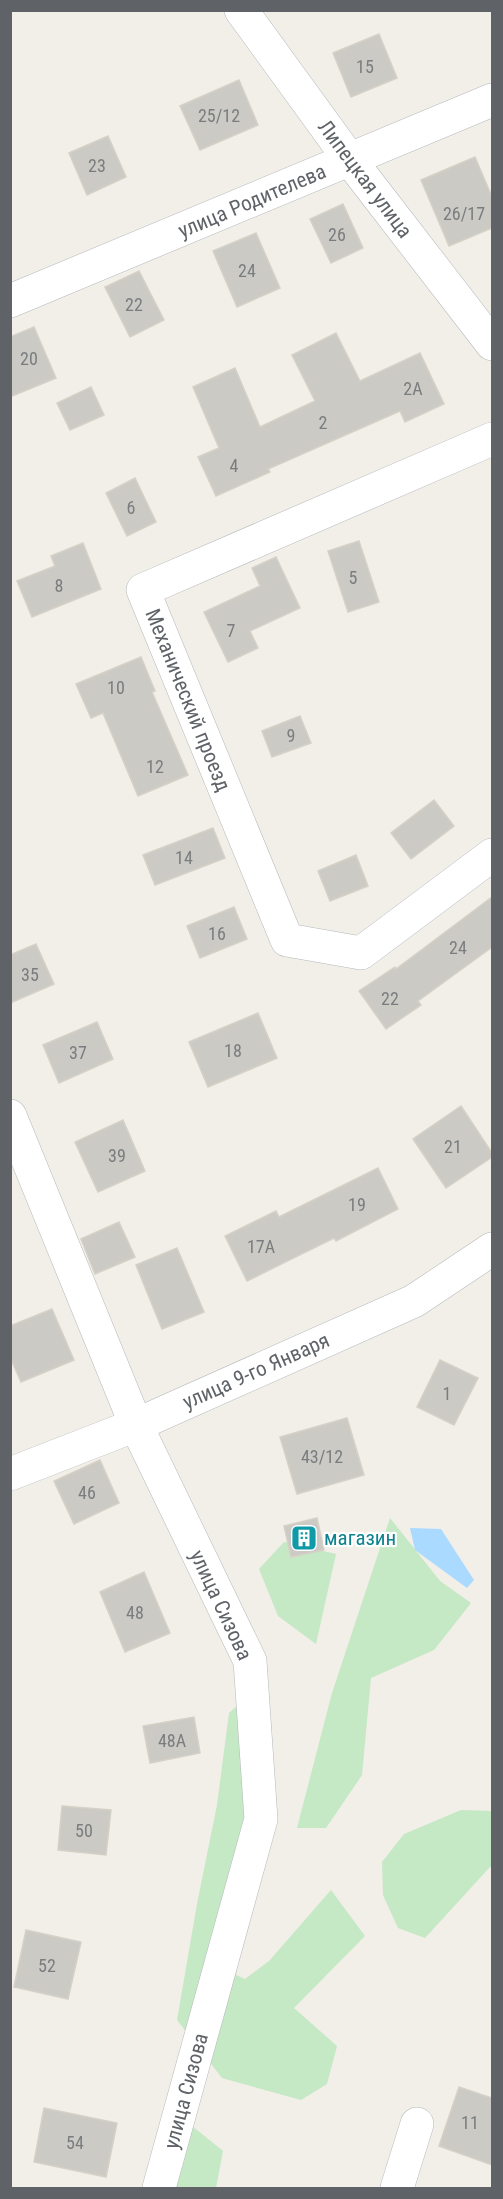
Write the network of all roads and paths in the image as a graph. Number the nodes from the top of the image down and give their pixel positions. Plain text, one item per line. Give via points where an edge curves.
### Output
1 (241, 10) edge
2 (492, 100) edge
3 (350, 160) junction
4 (10, 301) edge
5 (492, 344) edge
6 (492, 440) edge
7 (492, 855) edge
8 (10, 1116) edge
9 (492, 1249) edge
10 (136, 1425) junction
11 (10, 1474) edge
12 (417, 2124) dead end
13 (159, 2188) edge
14 (397, 2188) edge

1 - 3 street, Липецкая улица
2 - 3 street, улица Родителева
3 - 4 street, улица Родителева
3 - 5 street, Липецкая улица
6 - 7 street, Механический проезд via 143,590 287,940 361,954
8 - 10 street, улица Сизова
9 - 10 street, улица 9-го Января via 414,1301
10 - 11 street, улица 9-го Января
10 - 13 street, улица Сизова via 250,1661 261,1819
12 - 14 street

